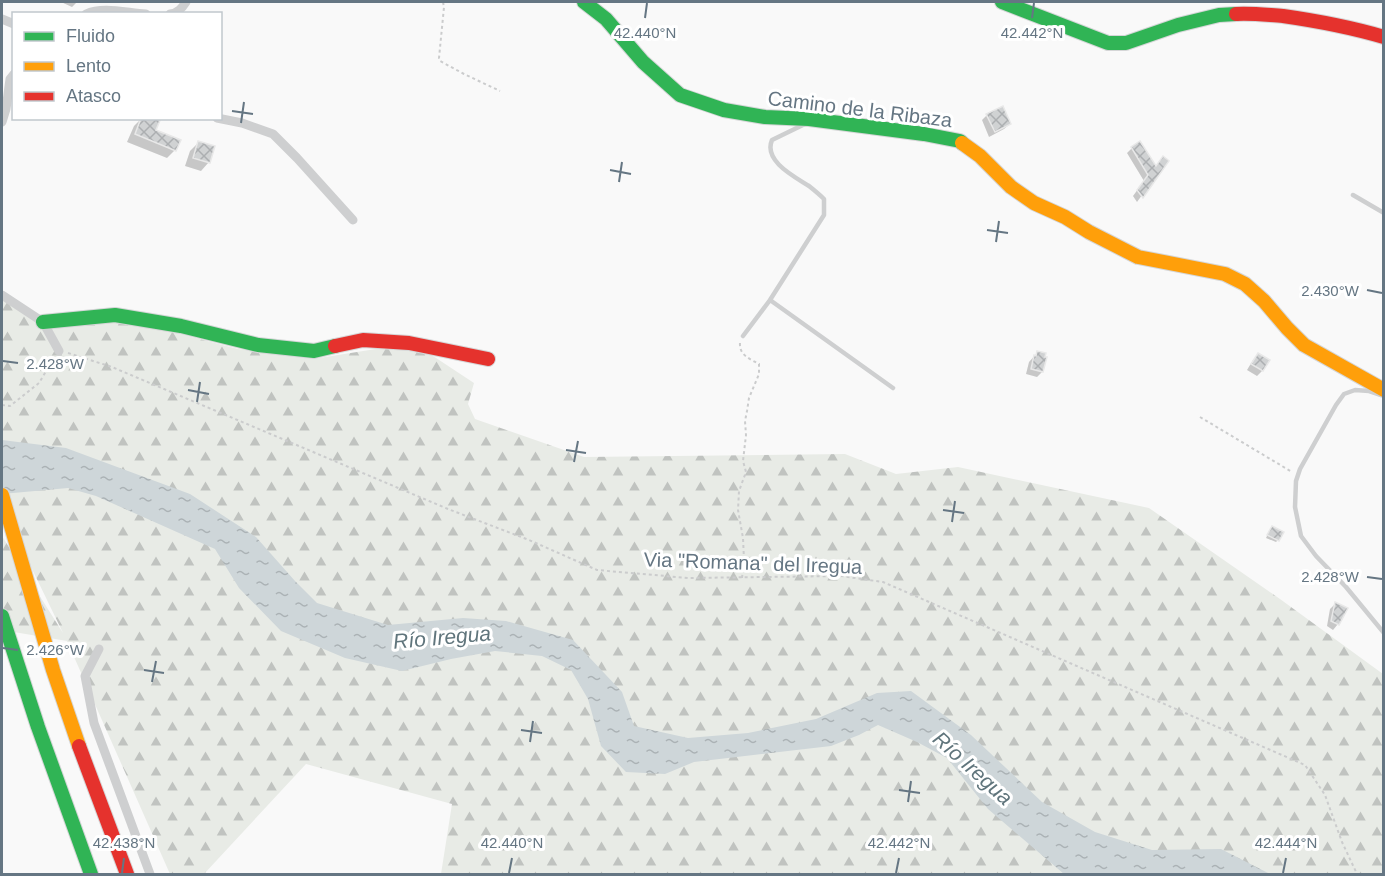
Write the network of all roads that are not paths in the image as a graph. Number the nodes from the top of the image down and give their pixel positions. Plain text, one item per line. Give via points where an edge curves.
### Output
1 (584, 2) edge
2 (1002, 2) edge
3 (90, 12) edge
4 (124, 12) edge
5 (1383, 37) edge
6 (12, 76) edge
7 (222, 119) edge
8 (815, 120) junction
9 (2, 122) edge
10 (1353, 195) dead end
11 (1383, 213) edge
12 (353, 220) dead end
13 (2, 295) edge
14 (770, 300) junction
15 (43, 322) junction
16 (743, 336) road end
17 (59, 351) road end
18 (488, 359) dead end
19 (893, 388) dead end
20 (1383, 390) edge
21 (1383, 396) edge
22 (2, 495) edge
23 (2, 616) edge
24 (1383, 633) edge
25 (99, 649) dead end
26 (92, 874) edge
27 (127, 874) edge
28 (150, 874) edge

1 - 8 main road, Camino de la Ribaza via 606,19 643,62 680,95 745,114
2 - 5 main road via 1108,43 1126,43 1219,15 1246,13 1321,21
3 - 4 street
6 - 9 street
7 - 12 street via 273,134
8 - 14 lane via 772,140 770,145 771,154 784,170 824,199 824,215
8 - 20 main road, Camino de la Ribaza via 960,141 1034,203 1138,257 1225,274 1245,284 1304,345
10 - 11 lane
13 - 15 street
14 - 16 lane
14 - 19 lane
15 - 17 street
15 - 18 main road via 115,315 258,345 314,351 363,340
21 - 24 lane via 1360,390 1344,394 1298,476 1295,507 1300,536
22 - 27 main road via 44,641
23 - 26 main road
25 - 28 street via 85,676 94,723

